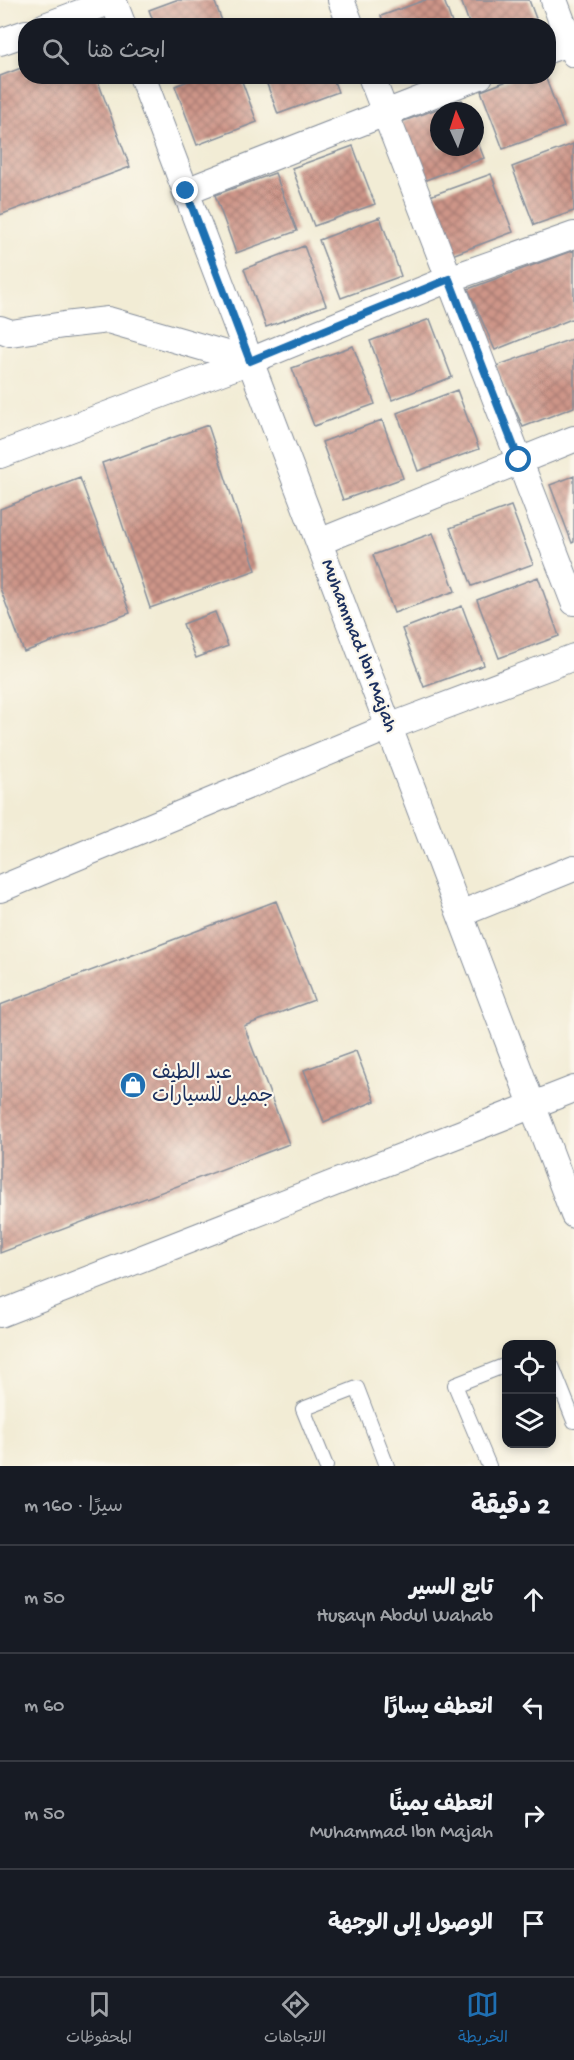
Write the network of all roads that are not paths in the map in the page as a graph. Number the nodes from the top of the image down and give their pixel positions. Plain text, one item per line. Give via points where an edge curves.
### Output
1 (114, 0) edge
2 (341, 0) edge
3 (554, 0) edge
4 (66, 18) edge
5 (120, 18) edge
6 (348, 18) edge
7 (18, 36) edge
8 (0, 42) edge
9 (564, 48) edge
10 (145, 84) edge
11 (374, 84) edge
12 (459, 84) edge
13 (385, 113) junction
14 (186, 191) junction
15 (574, 235) edge
16 (449, 279) junction
17 (0, 328) edge
18 (250, 361) junction
19 (574, 439) edge
20 (0, 455) edge
21 (519, 460) junction
22 (319, 542) junction
23 (574, 602) edge
24 (574, 657) edge
25 (389, 727) junction
26 (574, 868) edge
27 (0, 889) edge
28 (460, 914) junction
29 (574, 1089) edge
30 (532, 1105) junction
31 (574, 1215) edge
32 (0, 1314) edge
33 (502, 1367) edge
34 (556, 1376) edge
35 (574, 1421) edge
36 (326, 1466) edge
37 (387, 1466) edge
38 (489, 1466) edge

1 - 4 street
1 - 5 street
2 - 6 street
3 - 9 street
7 - 8 street
10 - 14 street, Muhammad Ibn Majah
11 - 13 street
12 - 13 street
13 - 14 street
13 - 16 street
14 - 18 street, Muhammad Ibn Majah
15 - 16 street
16 - 18 street
16 - 21 street
17 - 18 street via 11,333 108,320
18 - 20 street
18 - 22 street, Muhammad Ibn Majah
19 - 21 street
21 - 22 street
21 - 23 street
22 - 25 street, Muhammad Ibn Majah
24 - 25 street
25 - 27 street
25 - 28 street, Muhammad Ibn Majah
26 - 28 street
28 - 30 street, Muhammad Ibn Majah
29 - 30 street
30 - 31 street, Muhammad Ibn Majah
30 - 32 street
33 - 38 lane via 455,1385
34 - 35 lane
36 - 37 lane via 303,1409 357,1388

